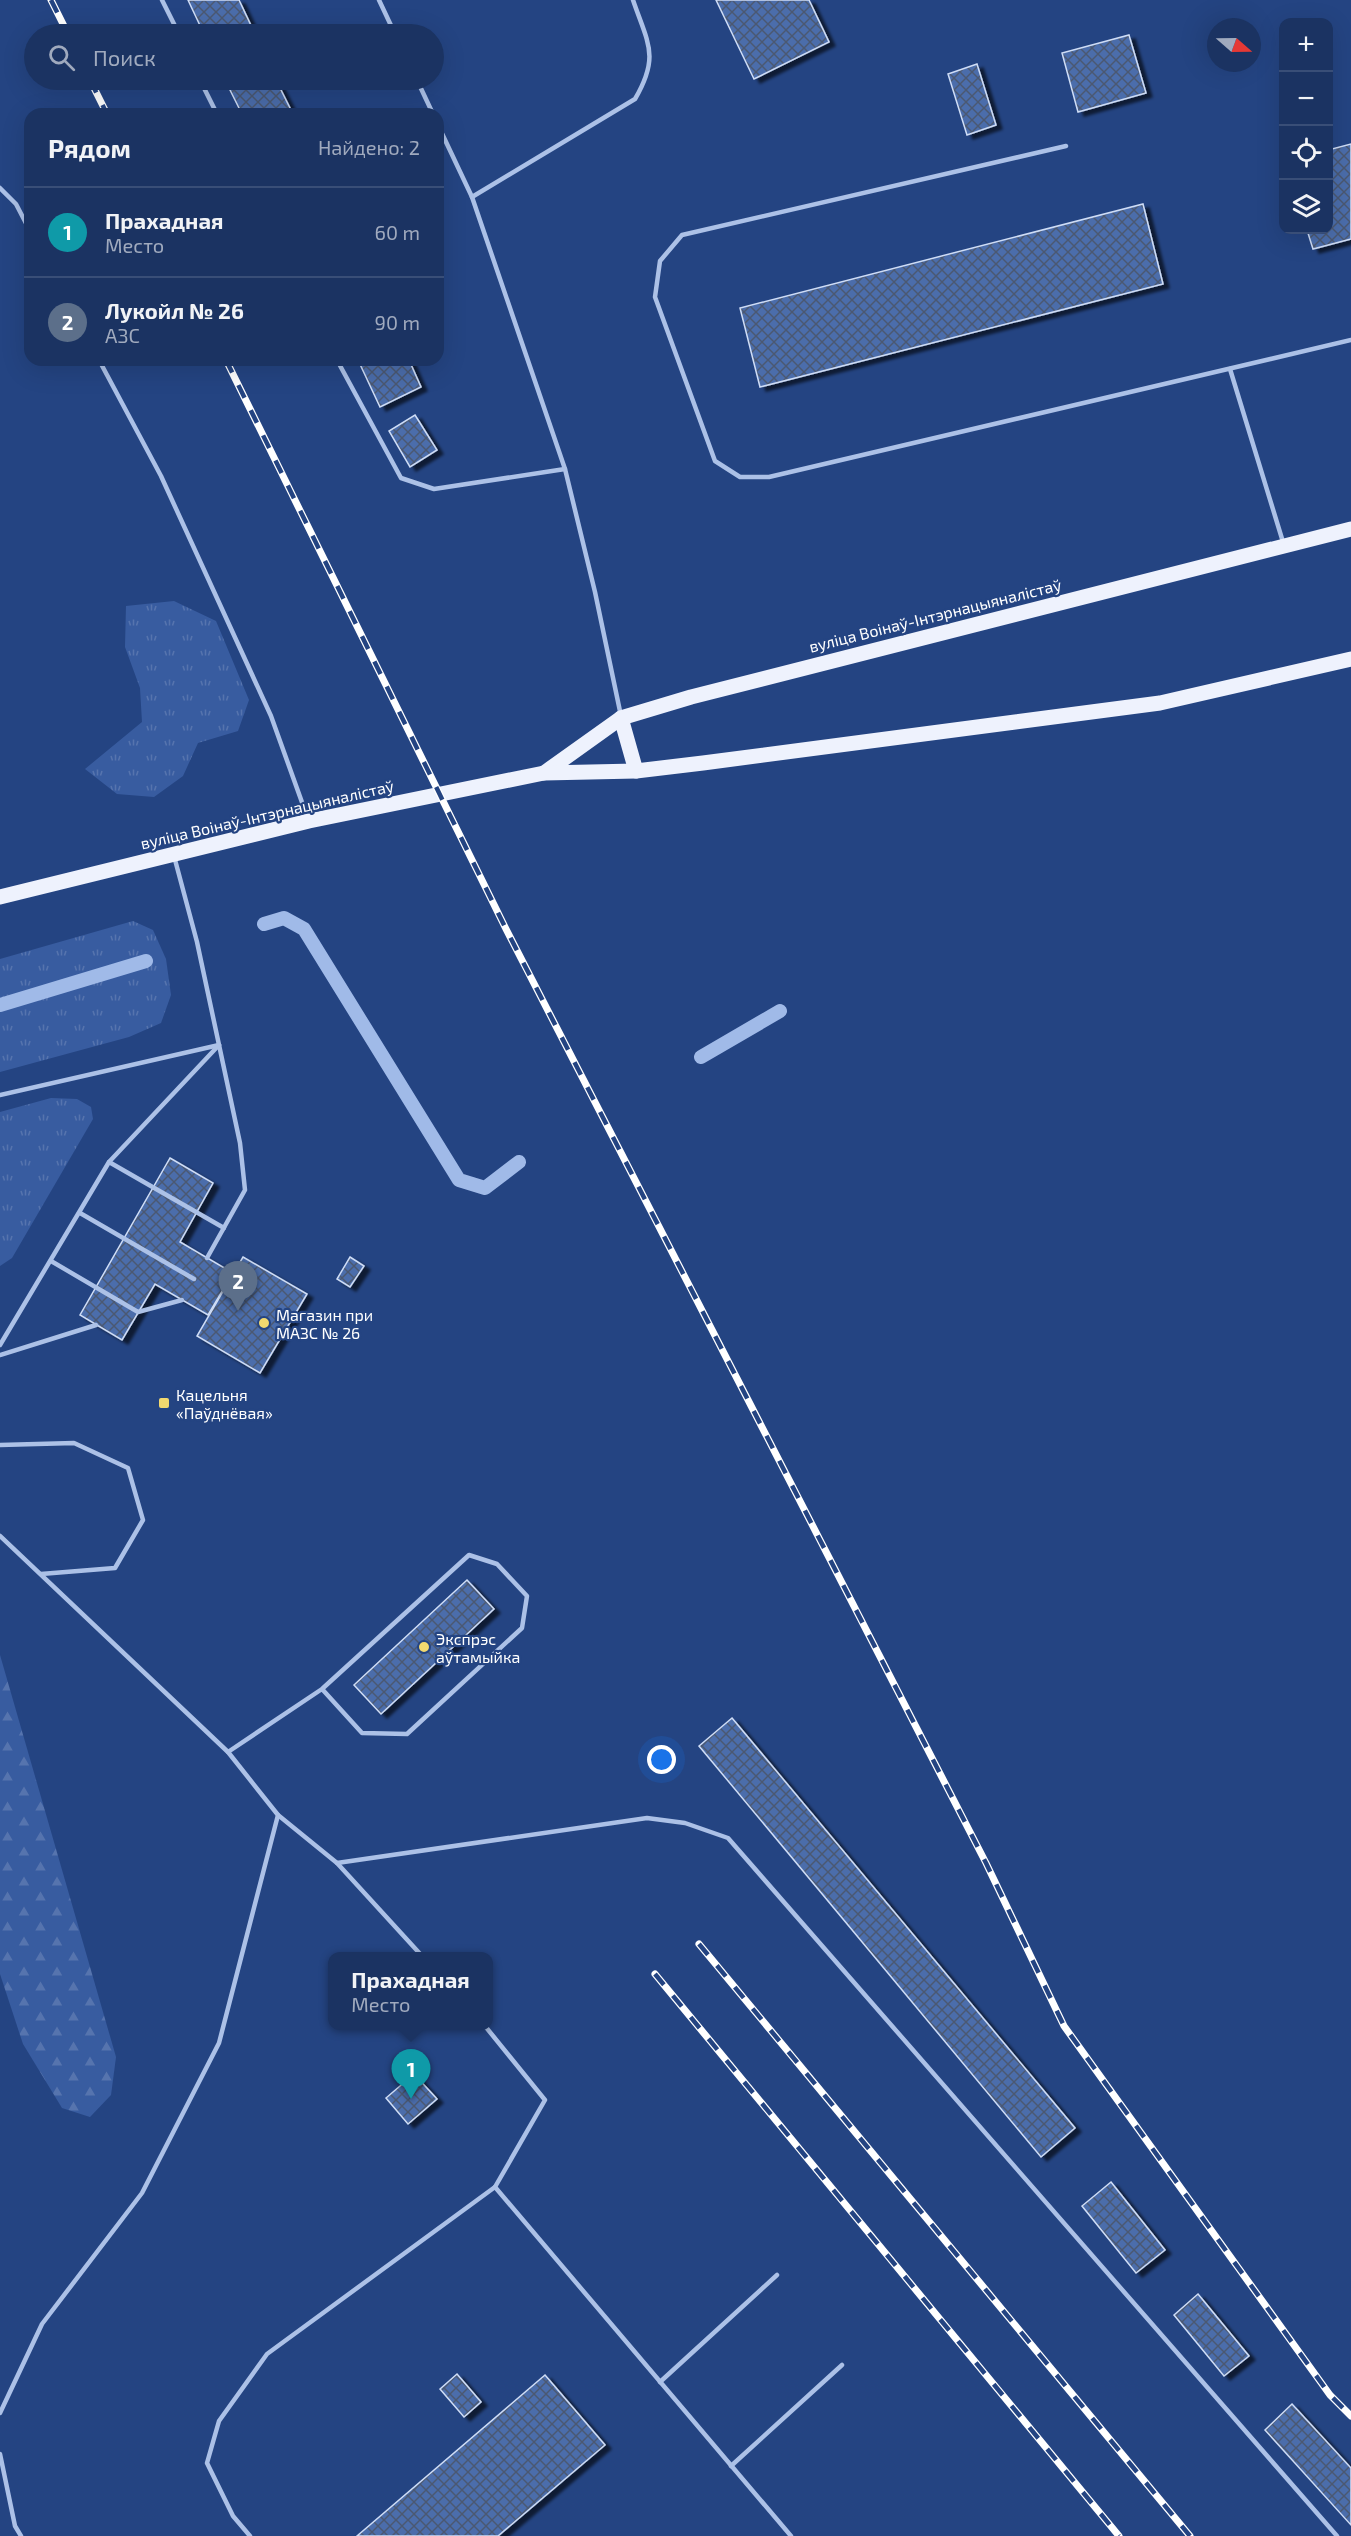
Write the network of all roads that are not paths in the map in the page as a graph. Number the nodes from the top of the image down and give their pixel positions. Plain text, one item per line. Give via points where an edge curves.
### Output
1 (162, 0) edge
2 (379, 0) edge
3 (633, 0) edge
4 (174, 24) edge
5 (390, 24) edge
6 (206, 90) edge
7 (422, 90) edge
8 (214, 108) edge
9 (430, 108) edge
10 (444, 138) edge
11 (1066, 146) dead end
12 (0, 188) edge
13 (472, 197) junction
14 (24, 219) edge
15 (1351, 340) edge
16 (102, 366) edge
17 (340, 366) edge
18 (1230, 369) junction
19 (564, 469) junction
20 (1351, 530) edge
21 (1284, 545) junction
22 (1351, 658) edge
23 (621, 718) junction
24 (636, 771) junction
25 (544, 773) junction
26 (309, 821) junction
27 (173, 853) junction
28 (0, 897) edge
29 (219, 1045) junction
30 (0, 1095) edge
31 (109, 1162) junction
32 (80, 1213) junction
33 (224, 1228) junction
34 (207, 1258) dead end
35 (51, 1261) junction
36 (194, 1279) dead end
37 (182, 1300) dead end
38 (96, 1325) dead end
39 (0, 1345) edge
40 (0, 1355) edge
41 (0, 1445) edge
42 (0, 1536) edge
43 (41, 1574) junction
44 (322, 1689) junction
45 (228, 1752) junction
46 (278, 1815) junction
47 (337, 1863) junction
48 (418, 1952) edge
49 (488, 2030) edge
50 (495, 2187) junction
51 (777, 2276) dead end
52 (842, 2365) dead end
53 (660, 2382) junction
54 (0, 2414) edge
55 (0, 2454) edge
56 (731, 2466) junction
57 (21, 2536) edge
58 (250, 2536) edge
59 (790, 2536) edge
60 (1337, 2536) edge

1 - 4 lane
2 - 5 lane
3 - 13 lane via 651,53 648,76 635,99
6 - 8 lane
7 - 9 lane
10 - 13 lane
11 - 18 lane via 682,235 660,261 655,297 715,461 740,477 769,477
12 - 14 lane via 16,204
13 - 19 lane
15 - 18 lane
16 - 26 lane via 161,476 271,716
17 - 19 lane via 401,478 434,489
18 - 21 lane
19 - 23 lane
20 - 21 main road, вуліца Воінаў-Інтэрнацыяналістаў
21 - 23 main road, вуліца Воінаў-Інтэрнацыяналістаў via 731,686
22 - 24 main road, вуліца Воінаў-Інтэрнацыяналістаў via 1160,703
23 - 24 main road
23 - 25 main road, вуліца Воінаў-Інтэрнацыяналістаў
24 - 25 main road, вуліца Воінаў-Інтэрнацыяналістаў
25 - 26 main road, вуліца Воінаў-Інтэрнацыяналістаў
26 - 27 main road, вуліца Воінаў-Інтэрнацыяналістаў
27 - 28 main road, вуліца Воінаў-Інтэрнацыяналістаў
27 - 29 lane
29 - 30 lane
29 - 31 lane
29 - 33 lane via 240,1143 245,1190
31 - 32 lane
31 - 33 lane
32 - 35 lane
32 - 36 lane
33 - 34 lane
35 - 37 lane via 138,1312
35 - 39 lane
38 - 40 lane
41 - 43 lane via 74,1443 128,1468 143,1520 116,1568
42 - 43 lane
43 - 45 lane
44 - 44 lane via 469,1555 497,1564 527,1596 522,1628 407,1734 362,1733
44 - 45 lane
45 - 46 lane
46 - 47 lane
46 - 54 lane via 219,2043 142,2193 42,2324
47 - 48 lane
47 - 60 lane via 647,1818 686,1822 728,1838
49 - 50 lane via 545,2100
50 - 53 lane
50 - 58 lane via 267,2354 226,2411 219,2421 207,2463 233,2516
51 - 53 lane
52 - 56 lane
53 - 56 lane
55 - 57 lane via 15,2526
56 - 59 lane

